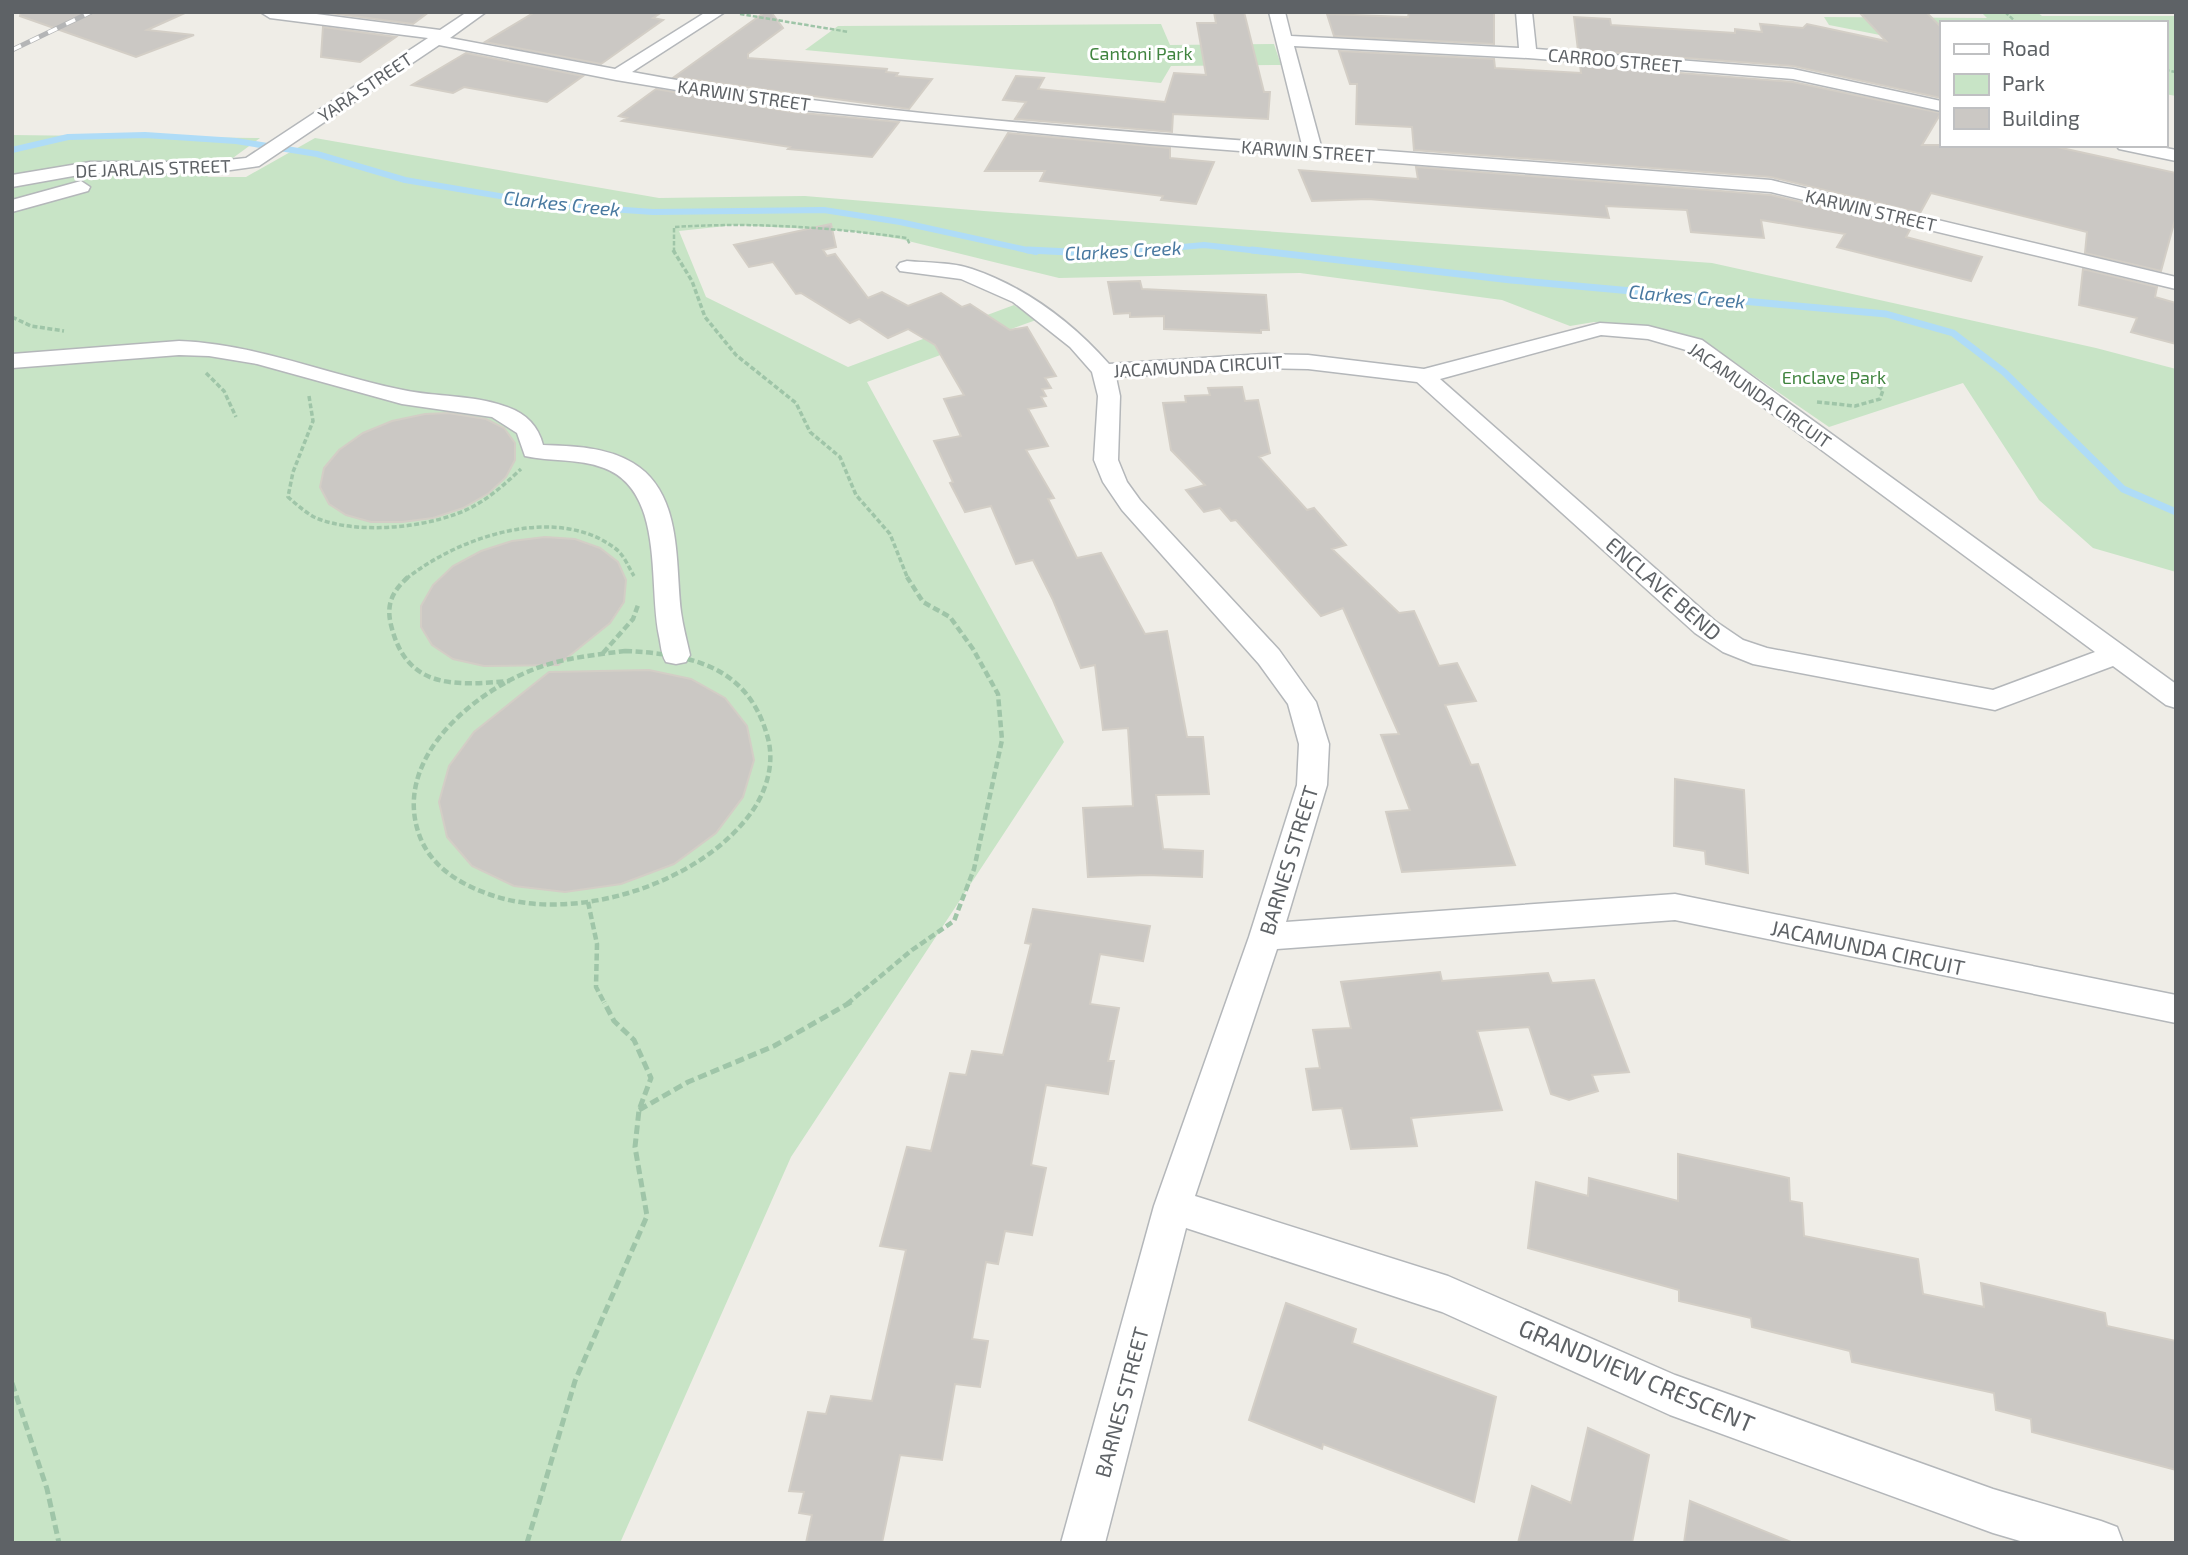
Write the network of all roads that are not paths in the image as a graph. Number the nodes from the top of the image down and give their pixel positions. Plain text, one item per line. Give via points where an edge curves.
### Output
1 (478, 12) edge
2 (717, 12) edge
3 (1277, 12) edge
4 (1524, 12) edge
5 (270, 13) edge
6 (440, 38) junction
7 (1285, 41) junction
8 (1528, 53) junction
9 (616, 75) junction
10 (1940, 106) edge
11 (2134, 147) edge
12 (1313, 151) junction
13 (2176, 156) edge
14 (255, 160) joint
15 (225, 167) junction
16 (12, 181) edge
17 (12, 205) edge
18 (913, 268) road end
19 (2176, 283) edge
20 (12, 362) edge
21 (1103, 371) junction
22 (1424, 376) junction
23 (2117, 654) junction
24 (676, 655) road end
25 (2176, 698) edge
26 (1265, 937) junction
27 (2176, 1009) edge
28 (1173, 1206) junction
29 (1083, 1543) edge
30 (2101, 1543) edge

1 - 6 street, YARA STREET
2 - 9 street
3 - 7 street
4 - 8 street
5 - 6 street, KARWIN STREET
6 - 9 street, KARWIN STREET
6 - 14 street, YARA STREET
7 - 8 street, CARROO STREET
7 - 12 street
8 - 10 street, CARROO STREET via 1793,74
9 - 12 street, KARWIN STREET via 792,104
11 - 13 street
12 - 19 street, KARWIN STREET via 1771,186
14 - 15 street, DE JARLAIS STREET
15 - 16 street, DE JARLAIS STREET via 100,167
15 - 17 street via 182,183 103,183
18 - 21 street via 965,273 1020,298 1078,342
20 - 24 street via 209,349 402,397 498,411 528,430 533,451 596,458 635,475 654,504 664,547 668,615
21 - 22 street, JACAMUNDA CIRCUIT via 1264,361
21 - 26 street, BARNES STREET via 1109,396 1106,460 1115,481 1131,505 1269,657 1302,702 1314,744 1312,785
22 - 23 street, JACAMUNDA CIRCUIT via 1600,329 1659,334 1694,345
22 - 23 street, ENCLAVE BEND via 1704,627 1733,646 1763,657 1994,700
23 - 25 street, JACAMUNDA CIRCUIT
26 - 27 street, JACAMUNDA CIRCUIT via 1675,907
26 - 28 street, BARNES STREET
28 - 29 street, BARNES STREET
28 - 30 street, GRANDVIEW CRESCENT via 1448,1294 1670,1394 1993,1511

